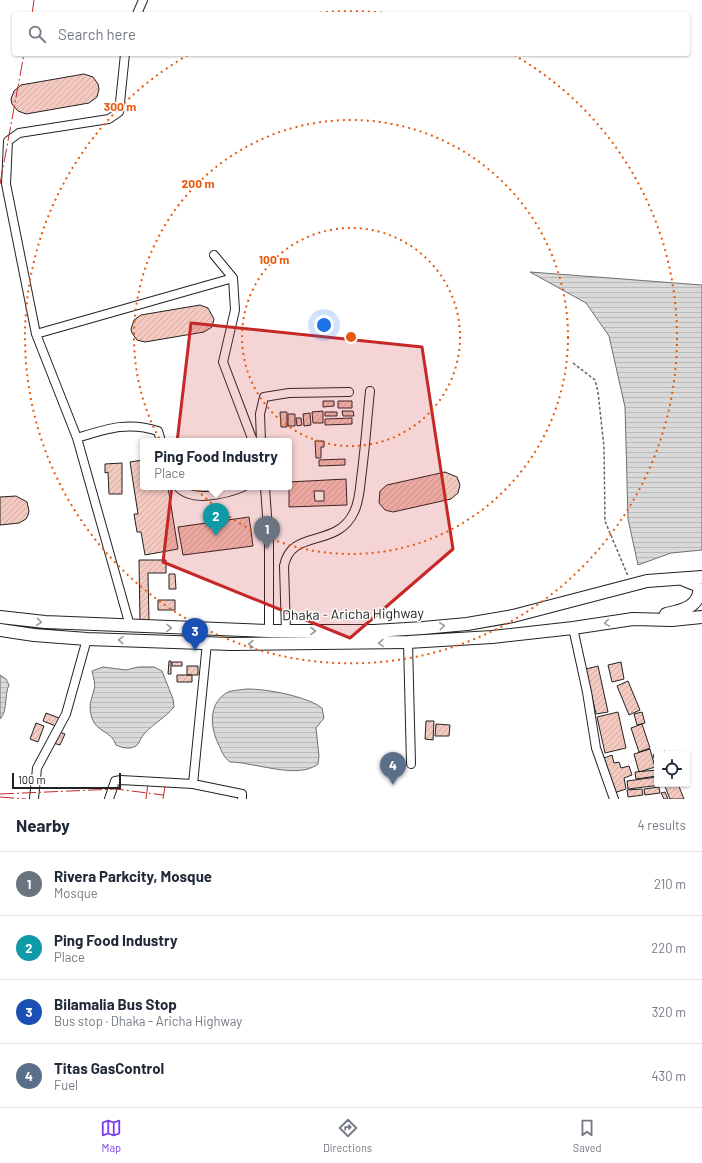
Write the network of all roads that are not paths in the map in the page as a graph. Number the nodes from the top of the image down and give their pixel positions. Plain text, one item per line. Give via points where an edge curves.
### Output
1 (143, 0) edge
2 (138, 12) edge
3 (125, 56) edge
4 (214, 255) dead end
5 (233, 278) junction
6 (36, 334) junction
7 (370, 391) dead end
8 (349, 392) dead end
9 (77, 438) junction
10 (160, 438) edge
11 (252, 438) edge
12 (261, 438) edge
13 (185, 490) edge
14 (236, 490) edge
15 (265, 490) edge
16 (702, 577) edge
17 (668, 578) junction
18 (0, 617) edge
19 (702, 617) edge
20 (633, 619) junction
21 (130, 626) junction
22 (573, 628) junction
23 (0, 630) edge
24 (269, 631) junction
25 (286, 631) junction
26 (87, 639) junction
27 (408, 642) junction
28 (207, 643) junction
29 (412, 764) dead end
30 (193, 784) junction
31 (34, 799) edge
32 (109, 799) edge
33 (242, 799) edge
34 (614, 799) edge

1 - 2 street
3 - 6 street via 119,112 109,120 19,133 8,142 6,184
4 - 5 street
5 - 6 street
5 - 11 street via 235,310 223,362
6 - 9 street
7 - 25 street via 363,469 354,512 344,527 335,533 298,545 286,556
8 - 12 street via 289,393 264,397 260,414
9 - 10 street via 121,427 142,426 158,431
9 - 21 street
13 - 14 street via 199,496 226,494
15 - 24 street via 269,545
16 - 17 highway, Dhaka - Aricha Highway
17 - 20 highway via 688,581 698,586 702,595 698,603 686,610
25 -> 17 highway, Dhaka - Aricha Highway via 374,631 467,624 513,616
18 -> 21 highway, Dhaka - Aricha Highway
19 - 20 highway, Dhaka - Aricha Highway via 672,620
20 -> 22 highway, Dhaka - Aricha Highway
21 -> 24 highway, Dhaka - Aricha Highway
22 - 27 highway, Dhaka - Aricha Highway
22 - 34 street via 596,748
23 - 26 highway, Dhaka - Aricha Highway
24 - 25 highway, Dhaka - Aricha Highway
28 -> 26 highway, Dhaka - Aricha Highway
26 - 31 street via 66,714 37,768
27 -> 28 highway, Dhaka - Aricha Highway
27 - 29 street
28 - 30 street
30 - 32 street via 115,781
30 - 33 street via 242,794

